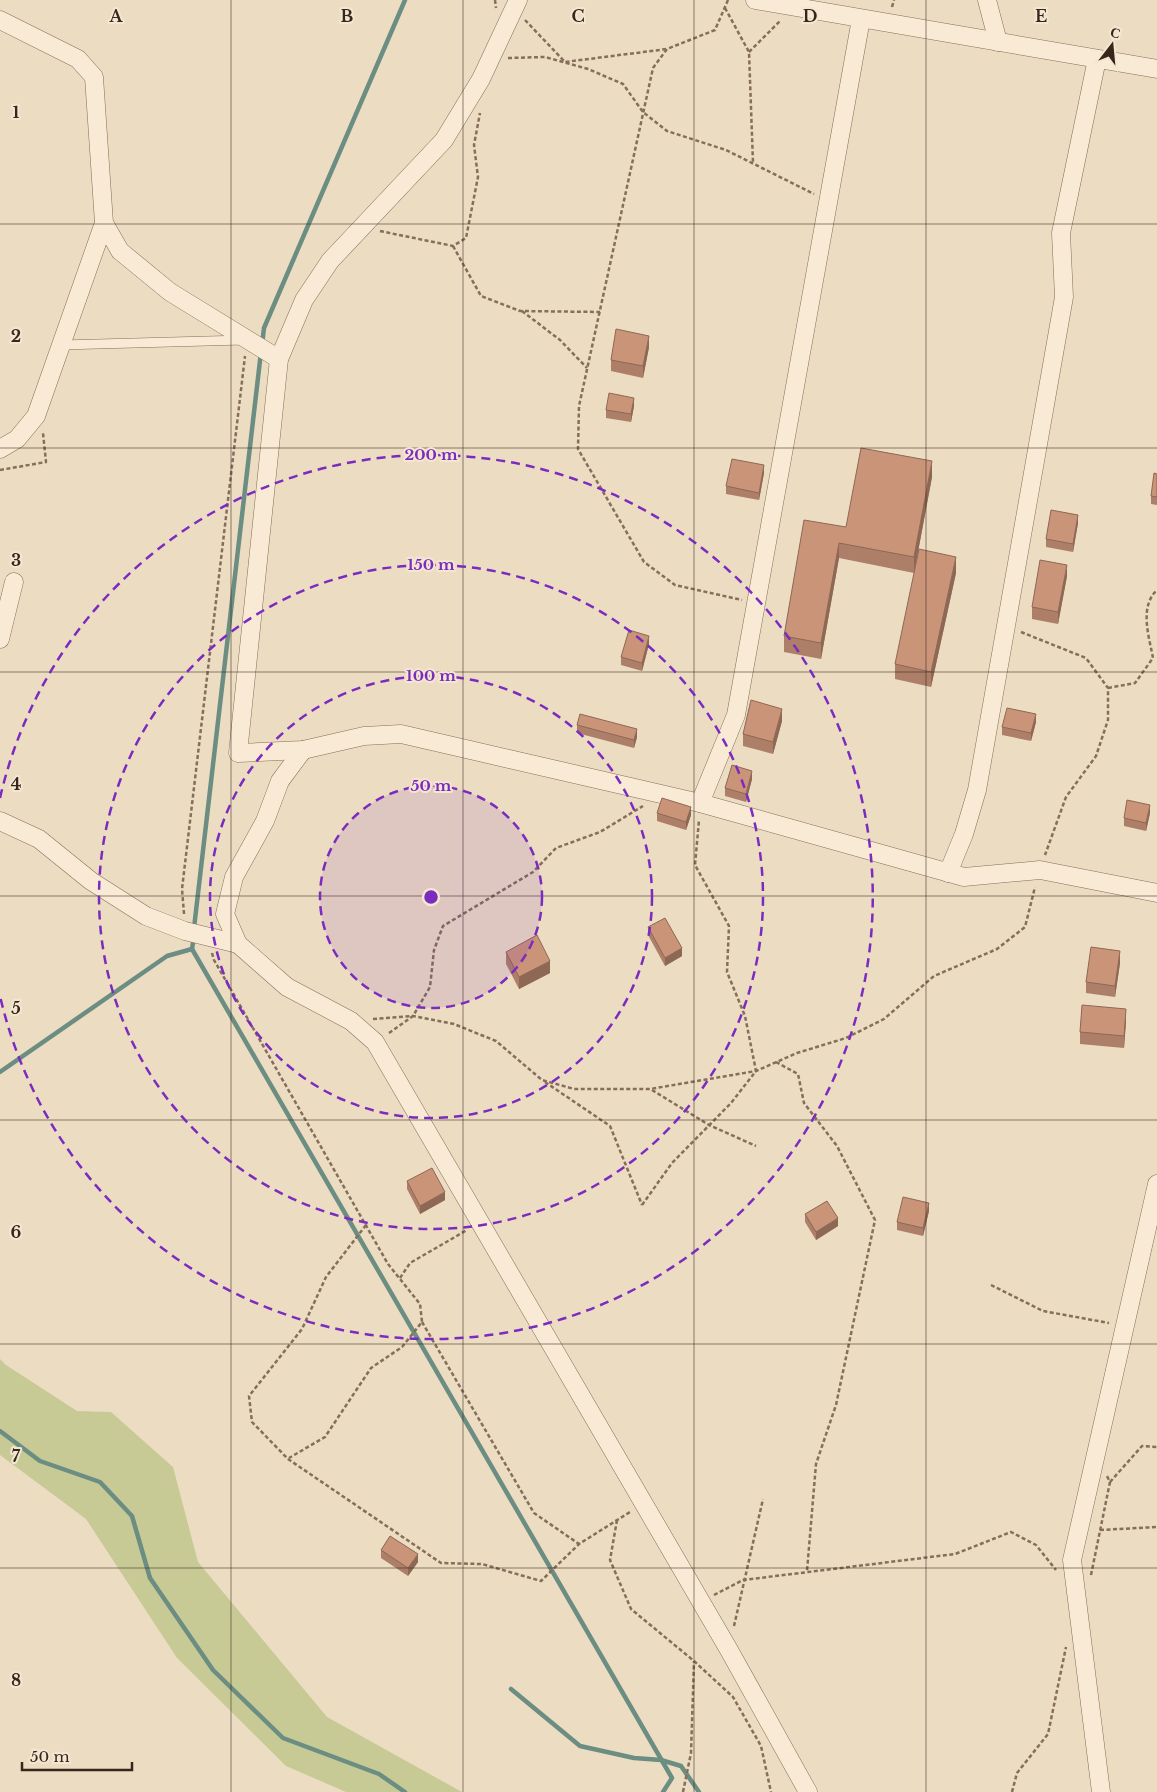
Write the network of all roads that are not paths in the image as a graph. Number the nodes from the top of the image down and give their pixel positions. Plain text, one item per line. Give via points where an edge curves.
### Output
1 (755, 0) edge
2 (987, 0) edge
3 (516, 4) edge
4 (861, 19) junction
5 (0, 20) edge
6 (998, 42) junction
7 (1096, 59) junction
8 (1157, 69) edge
9 (104, 223) junction
10 (247, 340) junction
11 (62, 345) junction
12 (279, 359) junction
13 (0, 449) edge
14 (14, 582) dead end
15 (0, 639) edge
16 (303, 750) junction
17 (700, 803) junction
18 (0, 821) edge
19 (948, 872) junction
20 (1157, 892) edge
21 (238, 944) junction
22 (1157, 1184) edge
23 (808, 1792) edge
24 (1101, 1792) edge

1 - 4 street
2 - 6 street
3 - 12 street via 481,79 444,140 330,261 304,300
4 - 6 street
4 - 17 street via 736,715
5 - 9 street via 78,58 94,78
6 - 7 street
7 - 8 street
7 - 19 street via 1061,233 1064,297 977,790
9 - 10 street via 120,251 134,263 170,292
9 - 11 street
10 - 11 lane
10 - 12 street
11 - 13 street via 36,416 17,440
12 - 16 street via 238,753
14 - 15 street
16 - 17 street via 364,736 401,734
16 - 21 street via 280,781 264,822 234,877 225,914
17 - 19 street
18 - 21 street via 39,839 92,881 146,916 185,931
19 - 20 street via 964,877 1040,870
21 - 23 street via 287,987 351,1021 375,1042 729,1650
22 - 24 street via 1072,1560

